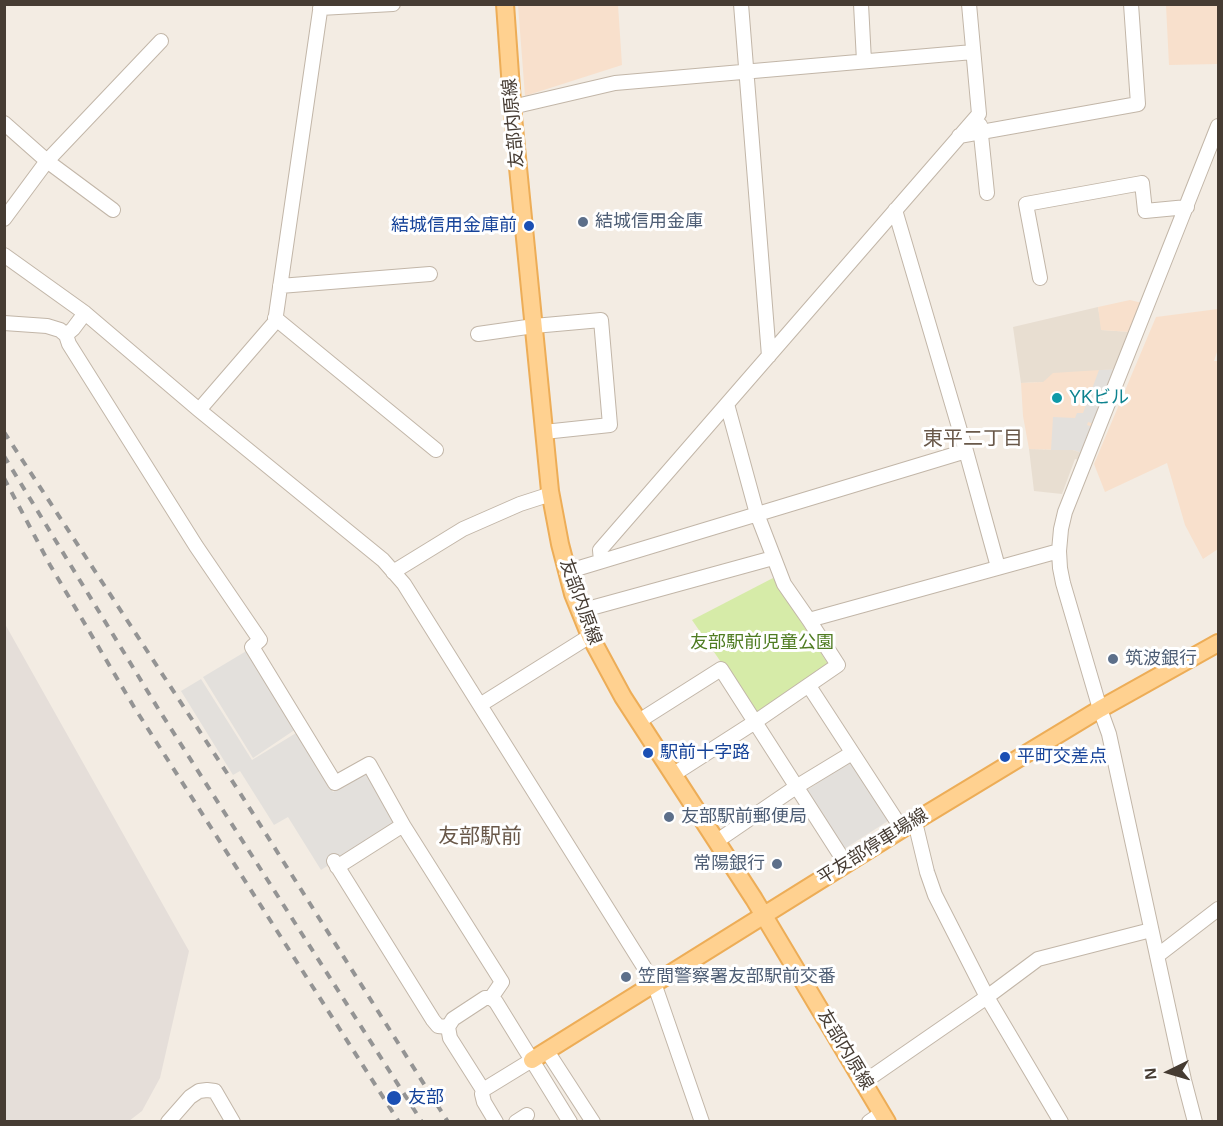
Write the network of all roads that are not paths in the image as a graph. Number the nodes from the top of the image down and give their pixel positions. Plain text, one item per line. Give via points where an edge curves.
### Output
1 (393, 4) edge
2 (505, 4) edge
3 (741, 4) edge
4 (861, 4) edge
5 (969, 4) edge
6 (1131, 4) edge
7 (321, 6) edge
8 (161, 41) dead end
9 (973, 52) junction
10 (864, 61) junction
11 (746, 72) junction
12 (512, 107) junction
13 (979, 114) junction
14 (4, 123) edge
15 (1218, 126) edge
16 (981, 133) junction
17 (959, 136) junction
18 (47, 161) junction
19 (987, 193) dead end
20 (1187, 207) junction
21 (113, 210) dead end
22 (895, 210) junction
23 (4, 219) edge
24 (4, 255) edge
25 (430, 274) dead end
26 (1040, 278) dead end
27 (280, 286) junction
28 (86, 313) junction
29 (275, 318) junction
30 (4, 324) edge
31 (534, 326) junction
32 (478, 334) dead end
33 (66, 335) junction
34 (769, 356) junction
35 (727, 404) junction
36 (199, 410) junction
37 (544, 432) junction
38 (436, 450) dead end
39 (966, 451) junction
40 (551, 494) junction
41 (757, 514) junction
42 (1059, 551) junction
43 (773, 558) junction
44 (601, 561) junction
45 (998, 567) junction
46 (393, 572) junction
47 (566, 572) junction
48 (580, 611) junction
49 (809, 620) junction
50 (590, 636) junction
51 (1218, 643) edge
52 (809, 686) junction
53 (480, 705) junction
54 (1100, 709) junction
55 (639, 721) junction
56 (755, 722) junction
57 (852, 753) junction
58 (674, 774) junction
59 (796, 788) junction
60 (403, 825) junction
61 (908, 825) junction
62 (717, 841) junction
63 (846, 864) junction
64 (1218, 909) edge
65 (764, 915) junction
66 (1151, 930) junction
67 (1157, 956) junction
68 (654, 983) junction
69 (987, 997) junction
70 (491, 999) junction
71 (448, 1027) junction
72 (547, 1051) junction
73 (532, 1060) junction
74 (864, 1082) junction
75 (483, 1090) junction
76 (880, 1119) edge
77 (168, 1122) edge
78 (233, 1122) edge
79 (496, 1122) edge
80 (570, 1122) edge
81 (592, 1122) edge
82 (702, 1122) edge
83 (1061, 1122) edge
84 (1195, 1122) edge

1 - 7 street
2 - 12 main road, 友部内原線
3 - 11 street
4 - 10 street
5 - 9 street
6 - 16 street via 1138,104
7 - 27 street
8 - 18 street
9 - 10 street
9 - 13 street
10 - 11 street
11 - 12 street via 615,83
11 - 34 street
12 - 31 main road, 友部内原線
13 - 16 street
13 - 17 street
14 - 18 street
15 - 20 street
16 - 17 street
16 - 19 street
17 - 22 street
18 - 21 street
18 - 23 street
20 - 26 street via 1145,211 1142,183 1026,204
20 - 42 street via 1065,512
22 - 34 street
22 - 39 street
24 - 28 street
25 - 27 street
27 - 29 street
28 - 33 street
28 - 36 street
29 - 36 street
29 - 38 street
30 - 33 street via 47,326
31 - 32 street
31 - 37 main road, 友部内原線
31 - 37 street via 600,320 610,425
33 - 60 street via 196,546 260,640 252,647 335,783 369,764
34 - 35 street
35 - 41 street
35 - 44 street via 600,550
36 - 46 street
37 - 40 main road, 友部内原線
39 - 41 street
39 - 45 street
40 - 46 street via 463,530
40 - 47 main road, 友部内原線
41 - 43 street
41 - 44 street
42 - 45 street
42 - 54 street via 1063,584
43 - 48 street
43 - 49 street via 784,584
44 - 47 street
45 - 49 street
46 - 53 street
47 - 48 main road, 友部内原線
48 - 50 main road, 友部内原線
49 - 52 street via 838,665
50 - 53 street
50 - 55 main road, 友部内原線
51 - 54 main road, 平友部停車場線
52 - 56 street
52 - 57 street
53 - 68 street
54 - 61 main road, 平友部停車場線
54 - 66 street via 1109,734
55 - 56 street via 722,669
55 - 58 main road, 友部内原線
56 - 58 street
56 - 59 street
57 - 59 street
57 - 61 street
58 - 62 main road, 友部内原線
59 - 62 street
59 - 63 street
60 - 70 street via 502,982
60 - 71 street via 336,864 433,1020 438,1026
61 - 63 main road, 平友部停車場線
61 - 69 street via 934,895
62 - 65 main road, 友部内原線
63 - 65 main road, 平友部停車場線
64 - 67 street
65 - 68 main road, 平友部停車場線
65 - 74 main road, 友部内原線
66 - 67 street
66 - 69 street via 1038,959
67 - 84 street
68 - 72 main road, 平友部停車場線
68 - 82 street
69 - 74 street
69 - 83 street
70 - 71 street via 485,998 453,1019
70 - 73 street
71 - 75 street via 450,1038
72 - 73 main road, 平友部停車場線
72 - 81 street
73 - 75 street
73 - 80 street
74 - 76 main road, 友部内原線
75 - 79 street via 484,1102
77 - 78 street via 190,1097 207,1090 215,1092

